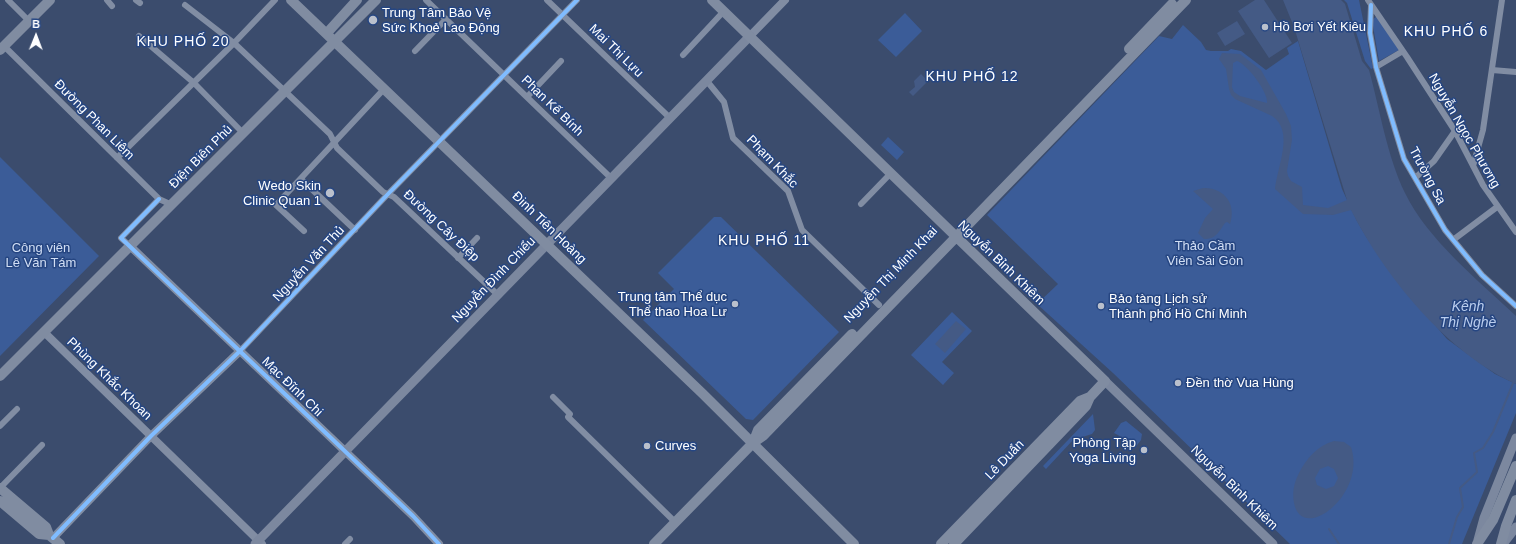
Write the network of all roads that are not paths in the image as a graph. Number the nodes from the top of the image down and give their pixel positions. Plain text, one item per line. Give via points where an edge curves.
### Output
1 (8, 0) edge
2 (50, 0) edge
3 (107, 0) edge
4 (275, 0) edge
5 (357, 0) edge
6 (376, 0) edge
7 (426, 0) edge
8 (547, 0) edge
9 (577, 0) edge
10 (712, 0) edge
11 (785, 0) edge
12 (1176, 0) edge
13 (1186, 0) edge
14 (1502, 0) edge
15 (294, 1) edge
16 (1370, 2) edge
17 (186, 5) dead end
18 (112, 6) dead end
19 (724, 11) junction
20 (562, 15) junction
21 (342, 16) junction
22 (446, 20) junction
23 (29, 21) junction
24 (351, 24) junction
25 (327, 33) junction
26 (140, 36) dead end
27 (750, 36) junction
28 (336, 41) junction
29 (234, 43) junction
30 (2, 48) edge
31 (415, 51) dead end
32 (1403, 51) junction
33 (683, 55) dead end
34 (561, 61) dead end
35 (1376, 67) junction
36 (1492, 70) junction
37 (1516, 72) edge
38 (504, 74) junction
39 (706, 80) junction
40 (194, 83) junction
41 (384, 89) junction
42 (285, 92) junction
43 (527, 97) junction
44 (670, 118) junction
45 (1055, 130) junction
46 (1455, 131) junction
47 (243, 133) junction
48 (440, 141) junction
49 (335, 142) junction
50 (117, 158) junction
51 (1473, 166) junction
52 (891, 173) junction
53 (611, 178) junction
54 (1415, 178) junction
55 (301, 179) junction
56 (388, 194) junction
57 (159, 199) junction
58 (172, 204) junction
59 (861, 204) dead end
60 (1497, 207) junction
61 (355, 230) junction
62 (304, 231) dead end
63 (1516, 232) edge
64 (954, 234) junction
65 (477, 238) dead end
66 (1453, 240) junction
67 (547, 244) junction
68 (130, 246) junction
69 (458, 258) junction
70 (498, 294) junction
71 (1516, 306) edge
72 (882, 308) junction
73 (44, 332) junction
74 (240, 351) junction
75 (0, 376) edge
76 (1105, 381) junction
77 (553, 397) dead end
78 (17, 409) dead end
79 (0, 426) edge
80 (151, 436) junction
81 (1516, 438) edge
82 (42, 445) dead end
83 (752, 445) junction
84 (345, 452) junction
85 (1516, 466) edge
86 (0, 488) edge
87 (1001, 489) junction
88 (1516, 500) edge
89 (0, 501) edge
90 (675, 522) junction
91 (1516, 527) edge
92 (49, 535) edge
93 (350, 539) dead end
94 (259, 543) edge
95 (345, 544) edge
96 (440, 544) edge
97 (654, 544) edge
98 (854, 544) edge
99 (941, 544) edge
100 (954, 544) edge
101 (1273, 544) edge
102 (1477, 544) edge
103 (1502, 544) edge

1 - 23 street
2 - 23 main road
3 - 18 street
4 - 29 street
5 - 21 main road
6 - 24 main road, Điện Biên Phủ
7 - 22 street, Phan Kế Bính
8 - 20 street, Mai Thị Lựu
9 - 20 street, Nguyễn Văn Thủ
10 - 19 main road, Nguyễn Bỉnh Khiêm
11 - 27 street, Nguyễn Đình Chiểu
12 - 45 main road, Nguyễn Thị Minh Khai
13 - 45 main road, Nguyễn Thị Minh Khai
14 - 36 street
15 - 25 main road, Đinh Tiên Hoàng
16 - 32 street, Nguyễn Ngọc Phương
16 - 35 street, Trường Sa via 1370,33
17 - 29 street, Đường Cây Điệp
19 - 27 main road, Nguyễn Bỉnh Khiêm
19 - 33 street
20 - 38 street, Nguyễn Văn Thủ
20 - 44 street, Mai Thị Lựu
21 - 24 main road via 345,22
21 - 25 main road
22 - 31 street
22 - 38 street, Phan Kế Bính
23 - 30 main road
24 - 28 main road, Điện Biên Phủ
25 - 28 main road, Đinh Tiên Hoàng
26 - 40 street
27 - 39 main road, Nguyễn Đình Chiểu
27 - 52 main road, Nguyễn Bỉnh Khiêm
28 - 41 main road, Đinh Tiên Hoàng
28 - 42 main road, Điện Biên Phủ
29 - 40 street
29 - 42 street, Đường Cây Điệp
30 - 50 street, Đường Phan Liêm
32 - 35 street
32 - 46 street, Nguyễn Ngọc Phương
34 - 43 street
35 - 54 street, Trường Sa via 1404,160
36 - 37 street
36 - 51 street via 1483,130
38 - 43 street, Phan Kế Bính
38 - 48 street, Nguyễn Văn Thủ
39 - 44 main road, Nguyễn Đình Chiểu
39 - 72 street, Phạm Khắc via 724,102 733,138 788,191 802,230
40 - 47 street
40 - 50 street
41 - 48 main road, Đinh Tiên Hoàng
41 - 49 street
42 - 47 main road, Điện Biên Phủ
42 - 49 street, Đường Cây Điệp via 330,134
43 - 53 street, Phan Kế Bính
44 - 53 main road, Nguyễn Đình Chiểu
45 - 64 main road, Nguyễn Thị Minh Khai
46 - 51 street, Nguyễn Ngọc Phương
46 - 54 street via 1434,161
47 - 58 main road, Điện Biên Phủ
48 - 56 street, Nguyễn Văn Thủ
48 - 67 main road, Đinh Tiên Hoàng
49 - 55 street
49 - 56 street, Đường Cây Điệp via 337,148
50 - 57 street, Đường Phan Liêm
51 - 60 street, Nguyễn Ngọc Phương
52 - 59 street
52 - 64 main road, Nguyễn Bỉnh Khiêm
53 - 67 main road, Nguyễn Đình Chiểu
54 - 66 street, Trường Sa
55 - 61 street
55 - 62 street via 276,206
56 - 61 street, Nguyễn Văn Thủ
56 - 69 street, Đường Cây Điệp
57 - 58 street, Đường Phan Liêm
57 - 68 street via 121,238
58 - 68 main road, Điện Biên Phủ
60 - 63 street, Nguyễn Ngọc Phương
60 - 66 street
61 - 74 street, Nguyễn Văn Thủ
64 - 72 main road, Nguyễn Thị Minh Khai
64 - 76 main road, Nguyễn Bỉnh Khiêm
65 - 69 street
66 - 71 street, Trường Sa via 1482,275
67 - 70 main road, Nguyễn Đình Chiểu
67 - 83 main road, Đinh Tiên Hoàng
68 - 73 main road, Điện Biên Phủ
68 - 74 street, Mạc Đĩnh Chi
69 - 70 street, Đường Cây Điệp
70 - 84 main road, Nguyễn Đình Chiểu
72 - 83 main road, Nguyễn Thị Minh Khai via 817,375 758,430
73 - 75 main road, Điện Biên Phủ
73 - 80 street, Phùng Khắc Khoan
74 - 80 street, Nguyễn Văn Thủ
74 - 84 street, Mạc Đĩnh Chi
76 - 87 main road, Lê Duẩn via 1090,396 1086,406
76 - 101 main road, Nguyễn Bỉnh Khiêm
77 - 90 street via 570,414 568,417
78 - 79 street
80 - 92 street, Nguyễn Văn Thủ
80 - 94 street, Phùng Khắc Khoan
81 - 102 main road via 1484,518
82 - 86 street
83 - 90 main road, Nguyễn Thị Minh Khai
83 - 98 main road, Đinh Tiên Hoàng via 781,476 787,478
84 - 94 main road, Nguyễn Đình Chiểu
84 - 96 street, Mạc Đĩnh Chi
85 - 102 main road via 1493,520
86 - 92 main road
87 - 99 main road, Lê Duẩn
87 - 100 main road, Lê Duẩn
88 - 103 main road
89 - 92 main road
90 - 97 main road, Nguyễn Thị Minh Khai
91 - 103 main road
93 - 95 street

